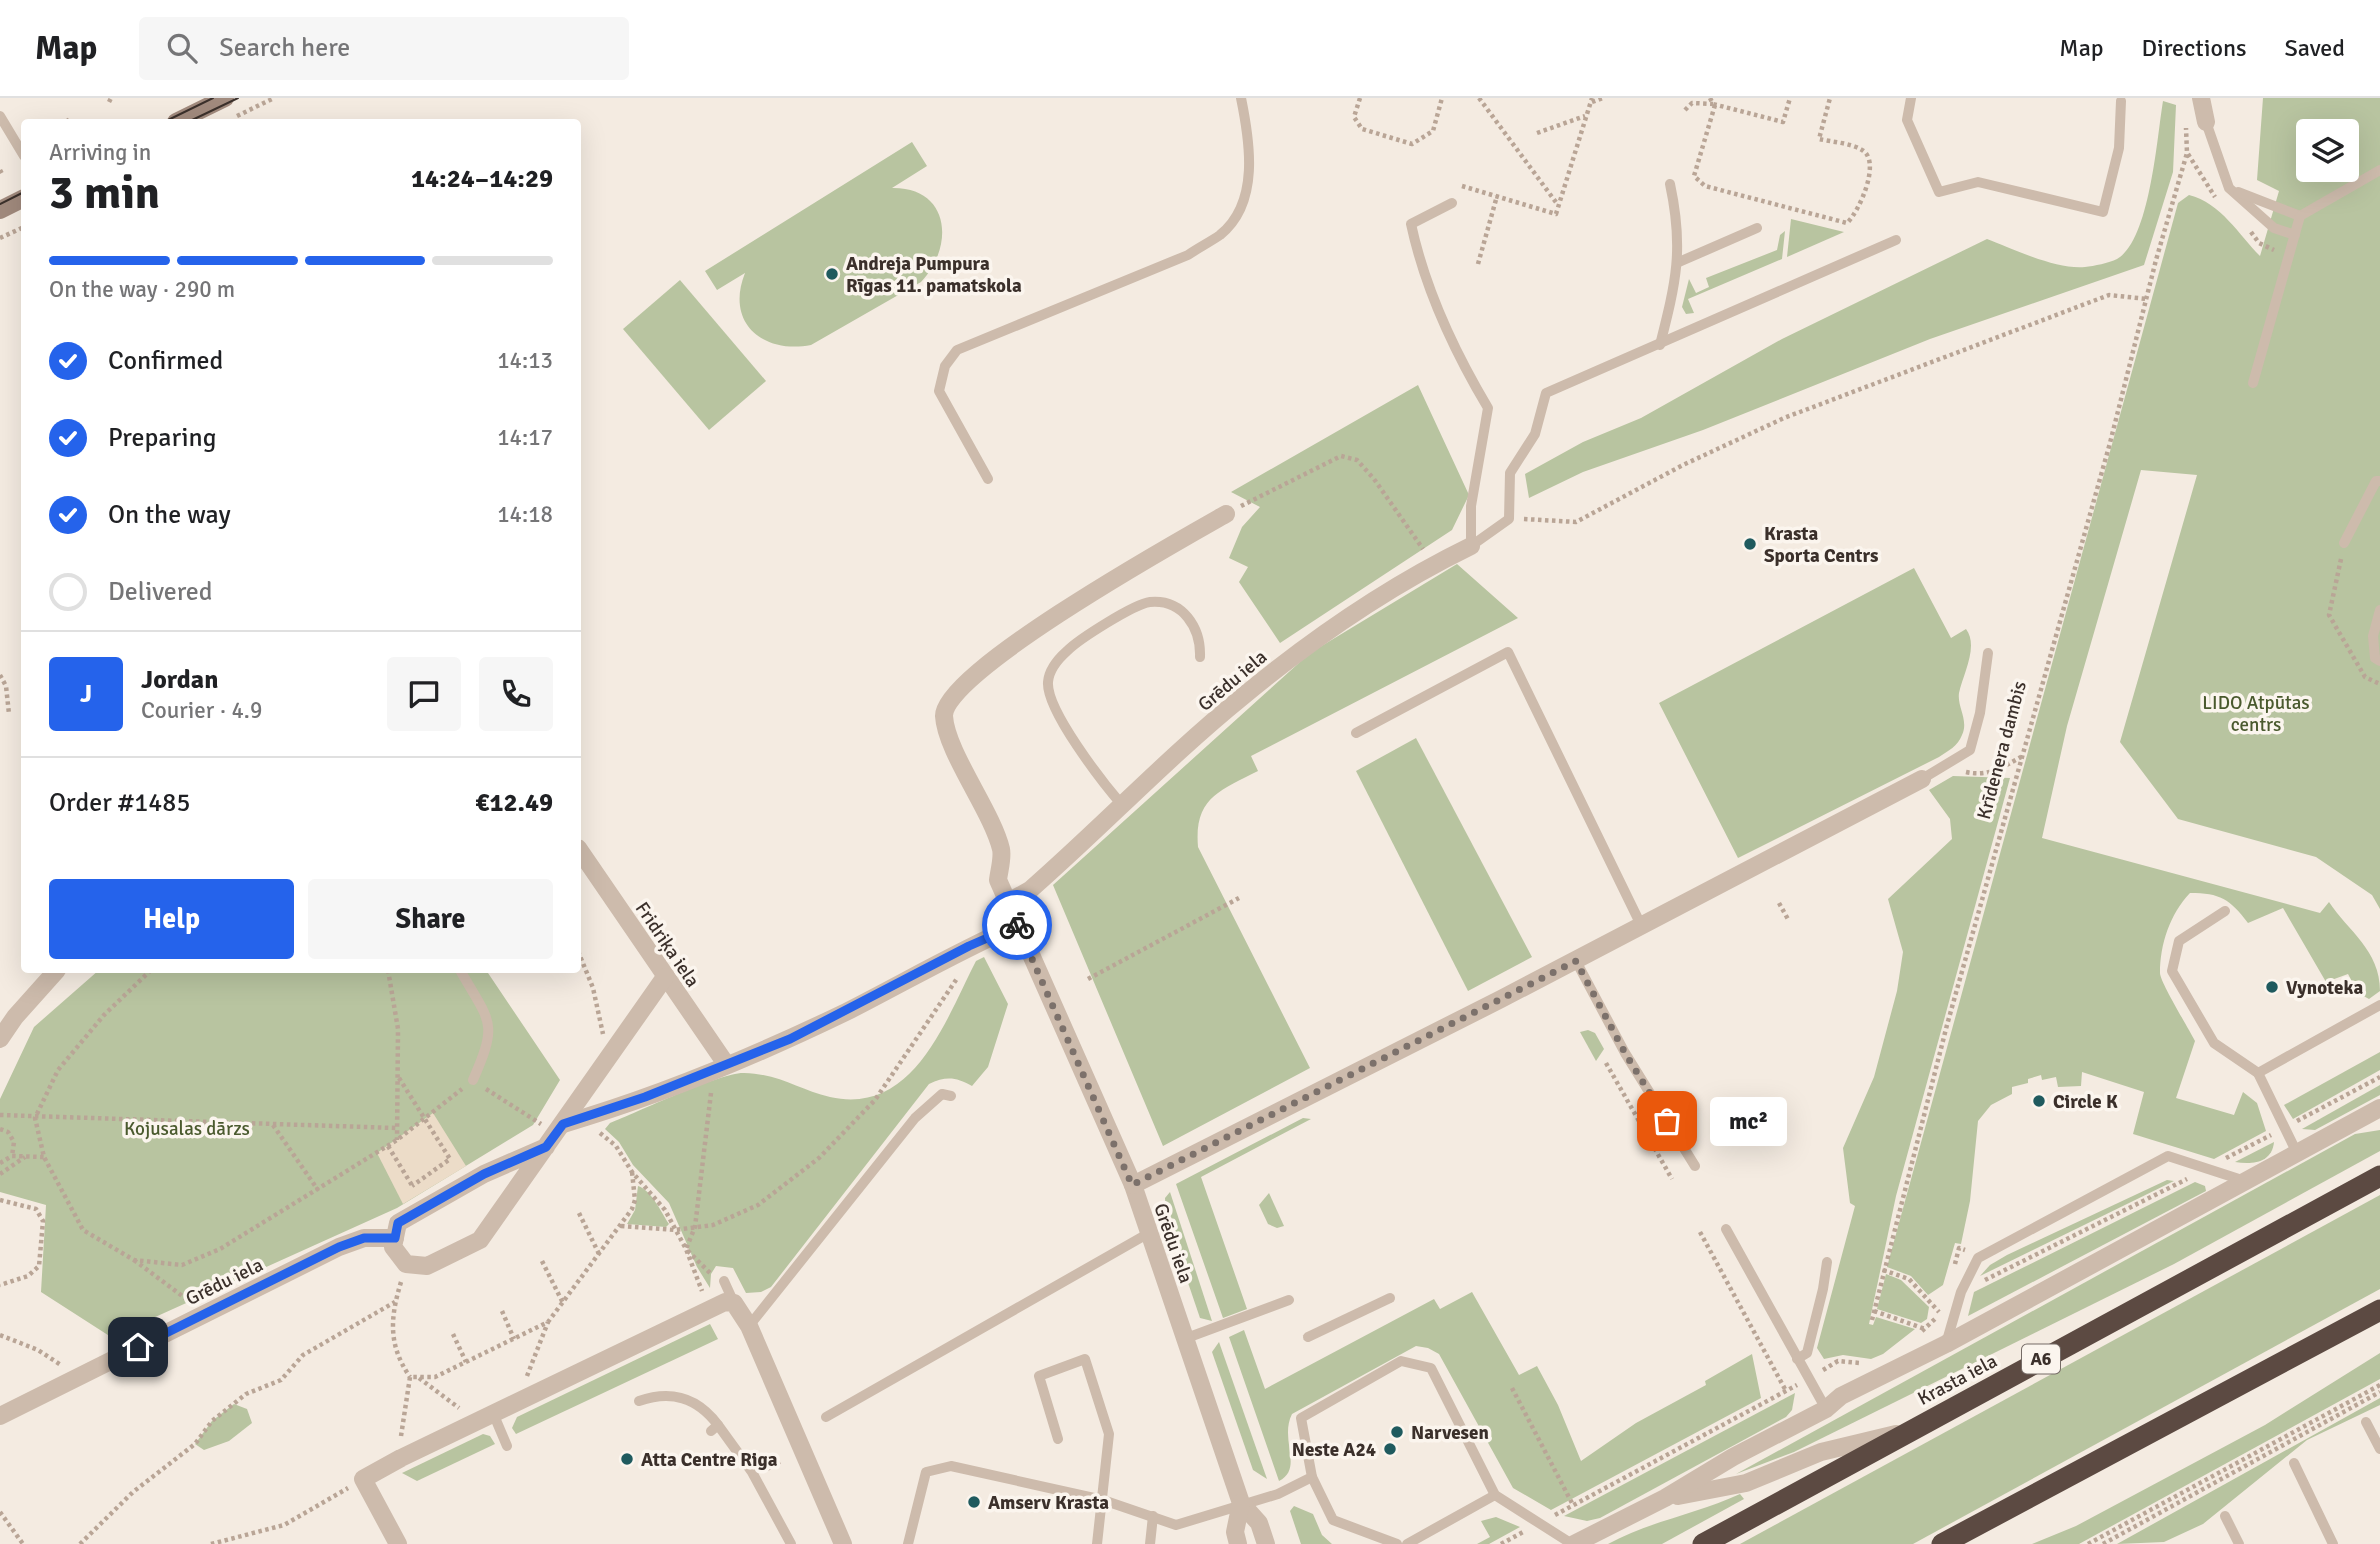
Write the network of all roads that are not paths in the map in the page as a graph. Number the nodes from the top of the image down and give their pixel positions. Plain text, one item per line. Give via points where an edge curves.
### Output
1 (225, 98) edge
2 (1241, 98) edge
3 (1911, 98) edge
4 (2201, 98) edge
5 (2121, 101) dead end
6 (0, 116) edge
7 (182, 119) edge
8 (2206, 122) joint
9 (21, 151) edge
10 (2380, 170) edge
11 (1670, 184) dead end
12 (2229, 188) junction
13 (21, 200) edge
14 (1452, 203) dead end
15 (0, 210) edge
16 (2300, 216) junction
17 (1757, 229) dead end
18 (2295, 234) junction
19 (1896, 240) dead end
20 (1679, 262) junction
21 (1660, 345) junction
22 (2253, 383) dead end
23 (988, 479) dead end
24 (2380, 481) edge
25 (1226, 514) road end
26 (2344, 543) road end
27 (1471, 545) junction
28 (2380, 610) edge
29 (2377, 637) edge
30 (1988, 653) dead end
31 (1200, 657) dead end
32 (2380, 661) edge
33 (1356, 733) dead end
34 (1922, 779) joint
35 (1122, 805) junction
36 (581, 852) edge
37 (1008, 902) junction
38 (2225, 911) dead end
39 (1017, 925) junction
40 (1641, 925) junction
41 (1576, 961) junction
42 (54, 973) edge
43 (462, 973) edge
44 (665, 977) junction
45 (2380, 1005) edge
46 (1, 1036) edge
47 (720, 1066) junction
48 (2258, 1073) junction
49 (473, 1080) road end
50 (951, 1096) dead end
51 (2380, 1108) edge
52 (2380, 1119) edge
53 (2350, 1124) junction
54 (555, 1135) junction
55 (2296, 1151) junction
56 (1695, 1166) dead end
57 (2380, 1176) edge
58 (2242, 1180) junction
59 (1132, 1185) junction
60 (1726, 1229) dead end
61 (1149, 1233) junction
62 (395, 1238) junction
63 (1827, 1262) dead end
64 (724, 1281) road end
65 (1390, 1298) dead end
66 (1289, 1300) dead end
67 (734, 1303) junction
68 (2380, 1310) edge
69 (748, 1326) junction
70 (1308, 1337) dead end
71 (1184, 1339) junction
72 (1947, 1344) junction
73 (1797, 1359) junction
74 (639, 1401) dead end
75 (1826, 1409) junction
76 (493, 1413) junction
77 (0, 1416) edge
78 (826, 1417) dead end
79 (2366, 1422) dead end
80 (1909, 1431) junction
81 (1058, 1439) dead end
82 (507, 1446) dead end
83 (2380, 1449) edge
84 (2294, 1463) dead end
85 (1312, 1477) junction
86 (1495, 1495) junction
87 (1664, 1498) junction
88 (1103, 1500) junction
89 (1241, 1503) junction
90 (2013, 1506) junction
91 (1153, 1516) junction
92 (2225, 1516) dead end
93 (1732, 1528) junction
94 (398, 1544) edge
95 (791, 1544) edge
96 (844, 1544) edge
97 (908, 1544) edge
98 (1097, 1544) edge
99 (1150, 1544) edge
100 (1238, 1544) edge
101 (1266, 1544) edge
102 (1397, 1544) edge
103 (1407, 1544) edge
104 (1573, 1544) edge
105 (1703, 1544) edge
106 (1715, 1544) edge
107 (1942, 1544) edge
108 (1966, 1544) edge
109 (2239, 1544) edge
110 (2333, 1544) edge

1 - 7 street
2 - 23 lane via 1248,134 1245,203 1221,234 1188,255 957,350 945,366 939,390
3 - 5 lane via 1907,120 1938,192 1978,182 2103,212 2119,148
4 - 8 street
6 - 9 lane
8 - 12 lane
10 - 16 lane
11 - 20 lane via 1679,224
12 - 16 lane
12 - 18 lane via 2274,228
13 - 15 street
14 - 27 lane via 1411,224 1420,265 1488,408 1471,506
16 - 18 lane
17 - 20 lane
18 - 22 lane
19 - 21 lane
20 - 21 lane
21 - 27 lane via 1546,393 1535,434 1510,474 1509,519
24 - 26 lane
25 - 37 street, Grēdu iela via 1066,608 968,680 947,705 944,716 951,738 1001,850 998,880
27 - 35 street, Grēdu iela via 1304,648 1240,698
28 - 29 lane
29 - 32 lane via 2375,658
30 - 34 lane via 1970,750
31 - 35 lane via 1196,626 1186,614 1148,602 1068,649 1054,665 1049,695 1095,773
33 - 40 lane via 1508,652
34 - 40 street
35 - 37 street, Grēdu iela via 1030,890
36 - 44 street, Fridriķa iela
37 - 39 street, Grēdu iela
38 - 48 lane via 2179,941 2172,971 2214,1043
39 - 47 street via 790,1039
39 - 59 street, Grēdu iela
40 - 41 street
41 - 56 lane via 1625,1053
41 - 59 street
42 - 46 street
43 - 49 lane via 490,1023 489,1044
44 - 47 street, Fridriķa iela
44 - 54 street
45 - 48 lane
47 - 54 street via 584,1118
48 - 55 lane
50 - 69 lane via 942,1094 915,1118
51 - 53 street
52 - 53 street
53 - 55 street
54 - 62 street via 398,1223
54 - 62 street via 480,1240 427,1266 407,1264 394,1247
55 - 58 street
57 - 80 highway, Krasta iela / A6
58 - 72 street
58 - 72 lane via 2168,1156 1978,1258 1961,1292
59 - 61 street, Grēdu iela
60 - 73 lane
61 - 71 street, Grēdu iela
61 - 78 lane
62 - 77 street, Grēdu iela via 364,1238 339,1247
63 - 73 lane via 1807,1353
64 - 67 lane
65 - 70 lane
66 - 71 lane
67 - 69 street
67 - 76 street via 710,1307
68 - 90 highway
69 - 96 street
71 - 89 street, Grēdu iela
72 - 75 street via 1841,1396
73 - 75 lane
74 - 95 lane via 663,1393 699,1405 752,1472
75 - 87 street
76 - 82 lane
76 - 94 street via 363,1479
79 - 83 lane
80 - 87 street via 1821,1452 1746,1483
80 - 93 highway, Krasta iela / A6
81 - 88 lane via 1039,1376 1085,1359 1109,1434
84 - 110 lane
85 - 86 lane via 1301,1418 1401,1361 1431,1368
85 - 89 lane via 1278,1494
85 - 102 lane via 1333,1520
86 - 103 lane
86 - 104 lane
87 - 104 street
88 - 91 lane
88 - 97 lane via 951,1465 926,1472
88 - 98 lane
89 - 91 lane via 1176,1525
89 - 100 street, Grēdu iela via 1235,1532
89 - 101 street, Grēdu iela via 1259,1523
90 - 107 highway
90 - 108 lane
91 - 99 lane
92 - 109 lane
93 - 105 highway, Krasta iela / A6
93 - 106 highway

